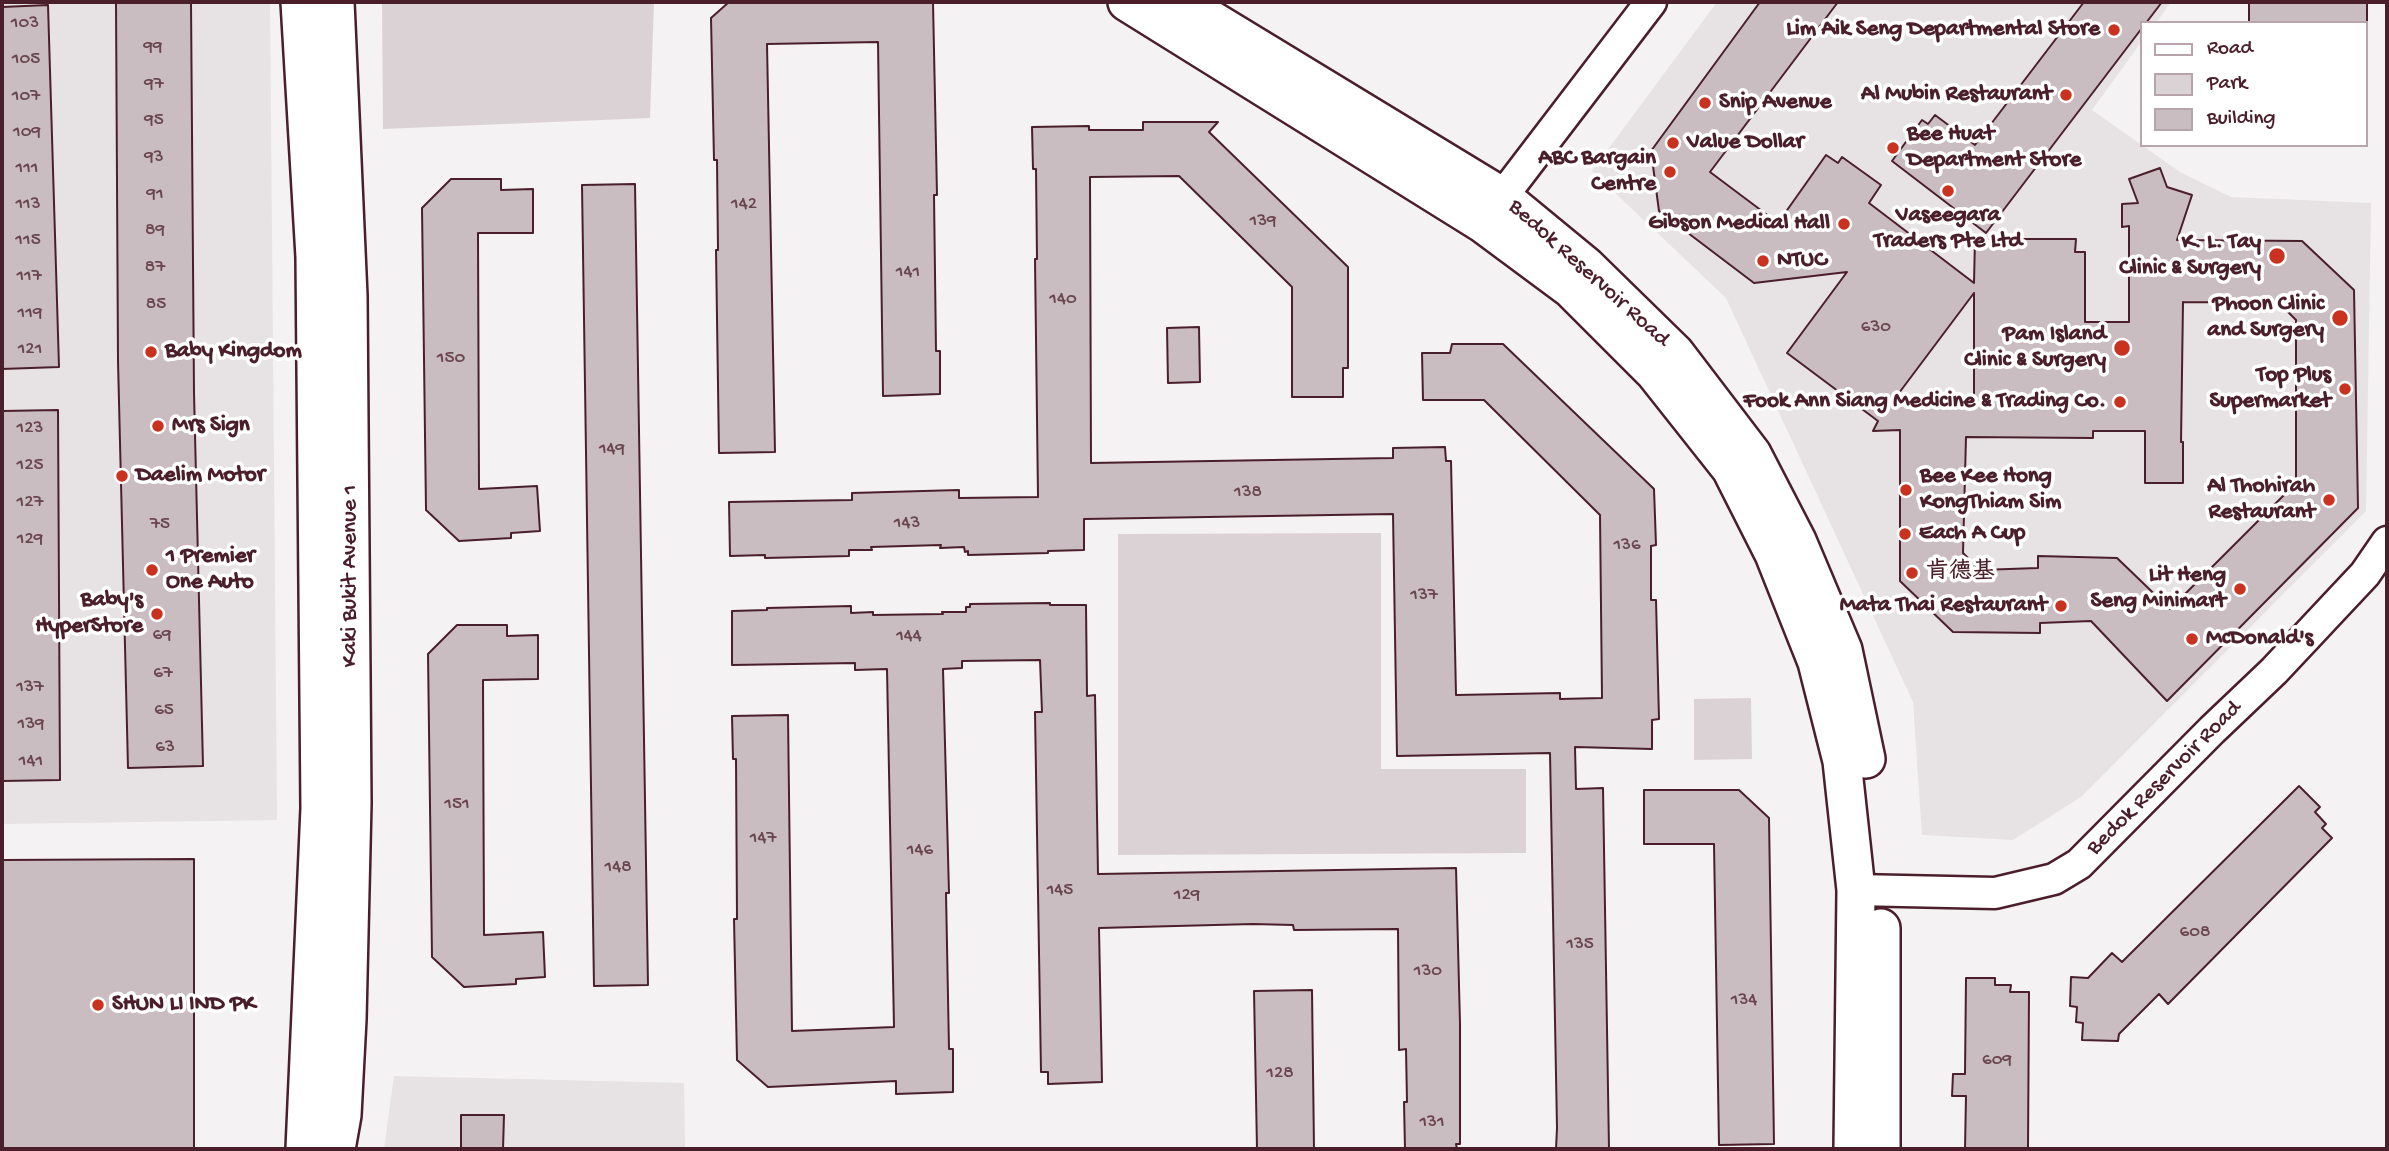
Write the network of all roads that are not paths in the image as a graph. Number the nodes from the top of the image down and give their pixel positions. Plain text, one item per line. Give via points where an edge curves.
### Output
1 (300, 2) edge
2 (335, 2) edge
3 (1127, 2) edge
4 (1182, 2) edge
5 (1651, 2) edge
6 (1492, 209) junction
7 (2387, 542) edge
8 (1868, 890) junction
9 (305, 1149) edge
10 (337, 1149) edge
11 (1853, 1149) edge
12 (1881, 1149) edge

1 - 9 main road, Kaki Bukit Avenue 1 via 315,257 320,766
2 - 10 main road, Kaki Bukit Avenue 1 via 348,296 352,803 347,1020
3 - 6 main road, Bedok Reservoir Road
4 - 6 main road, Bedok Reservoir Road
5 - 6 street, Bedok Reservoir Road
6 - 8 main road, Bedok Reservoir Road via 1586,266 1675,354 1752,454 1797,541 1843,650 1866,759
7 - 8 street, Bedok Reservoir Road via 2365,574 2274,671 2080,864 2054,879 1995,893
8 - 11 main road, Bedok Reservoir Road
8 - 12 main road, Bedok Reservoir Road

